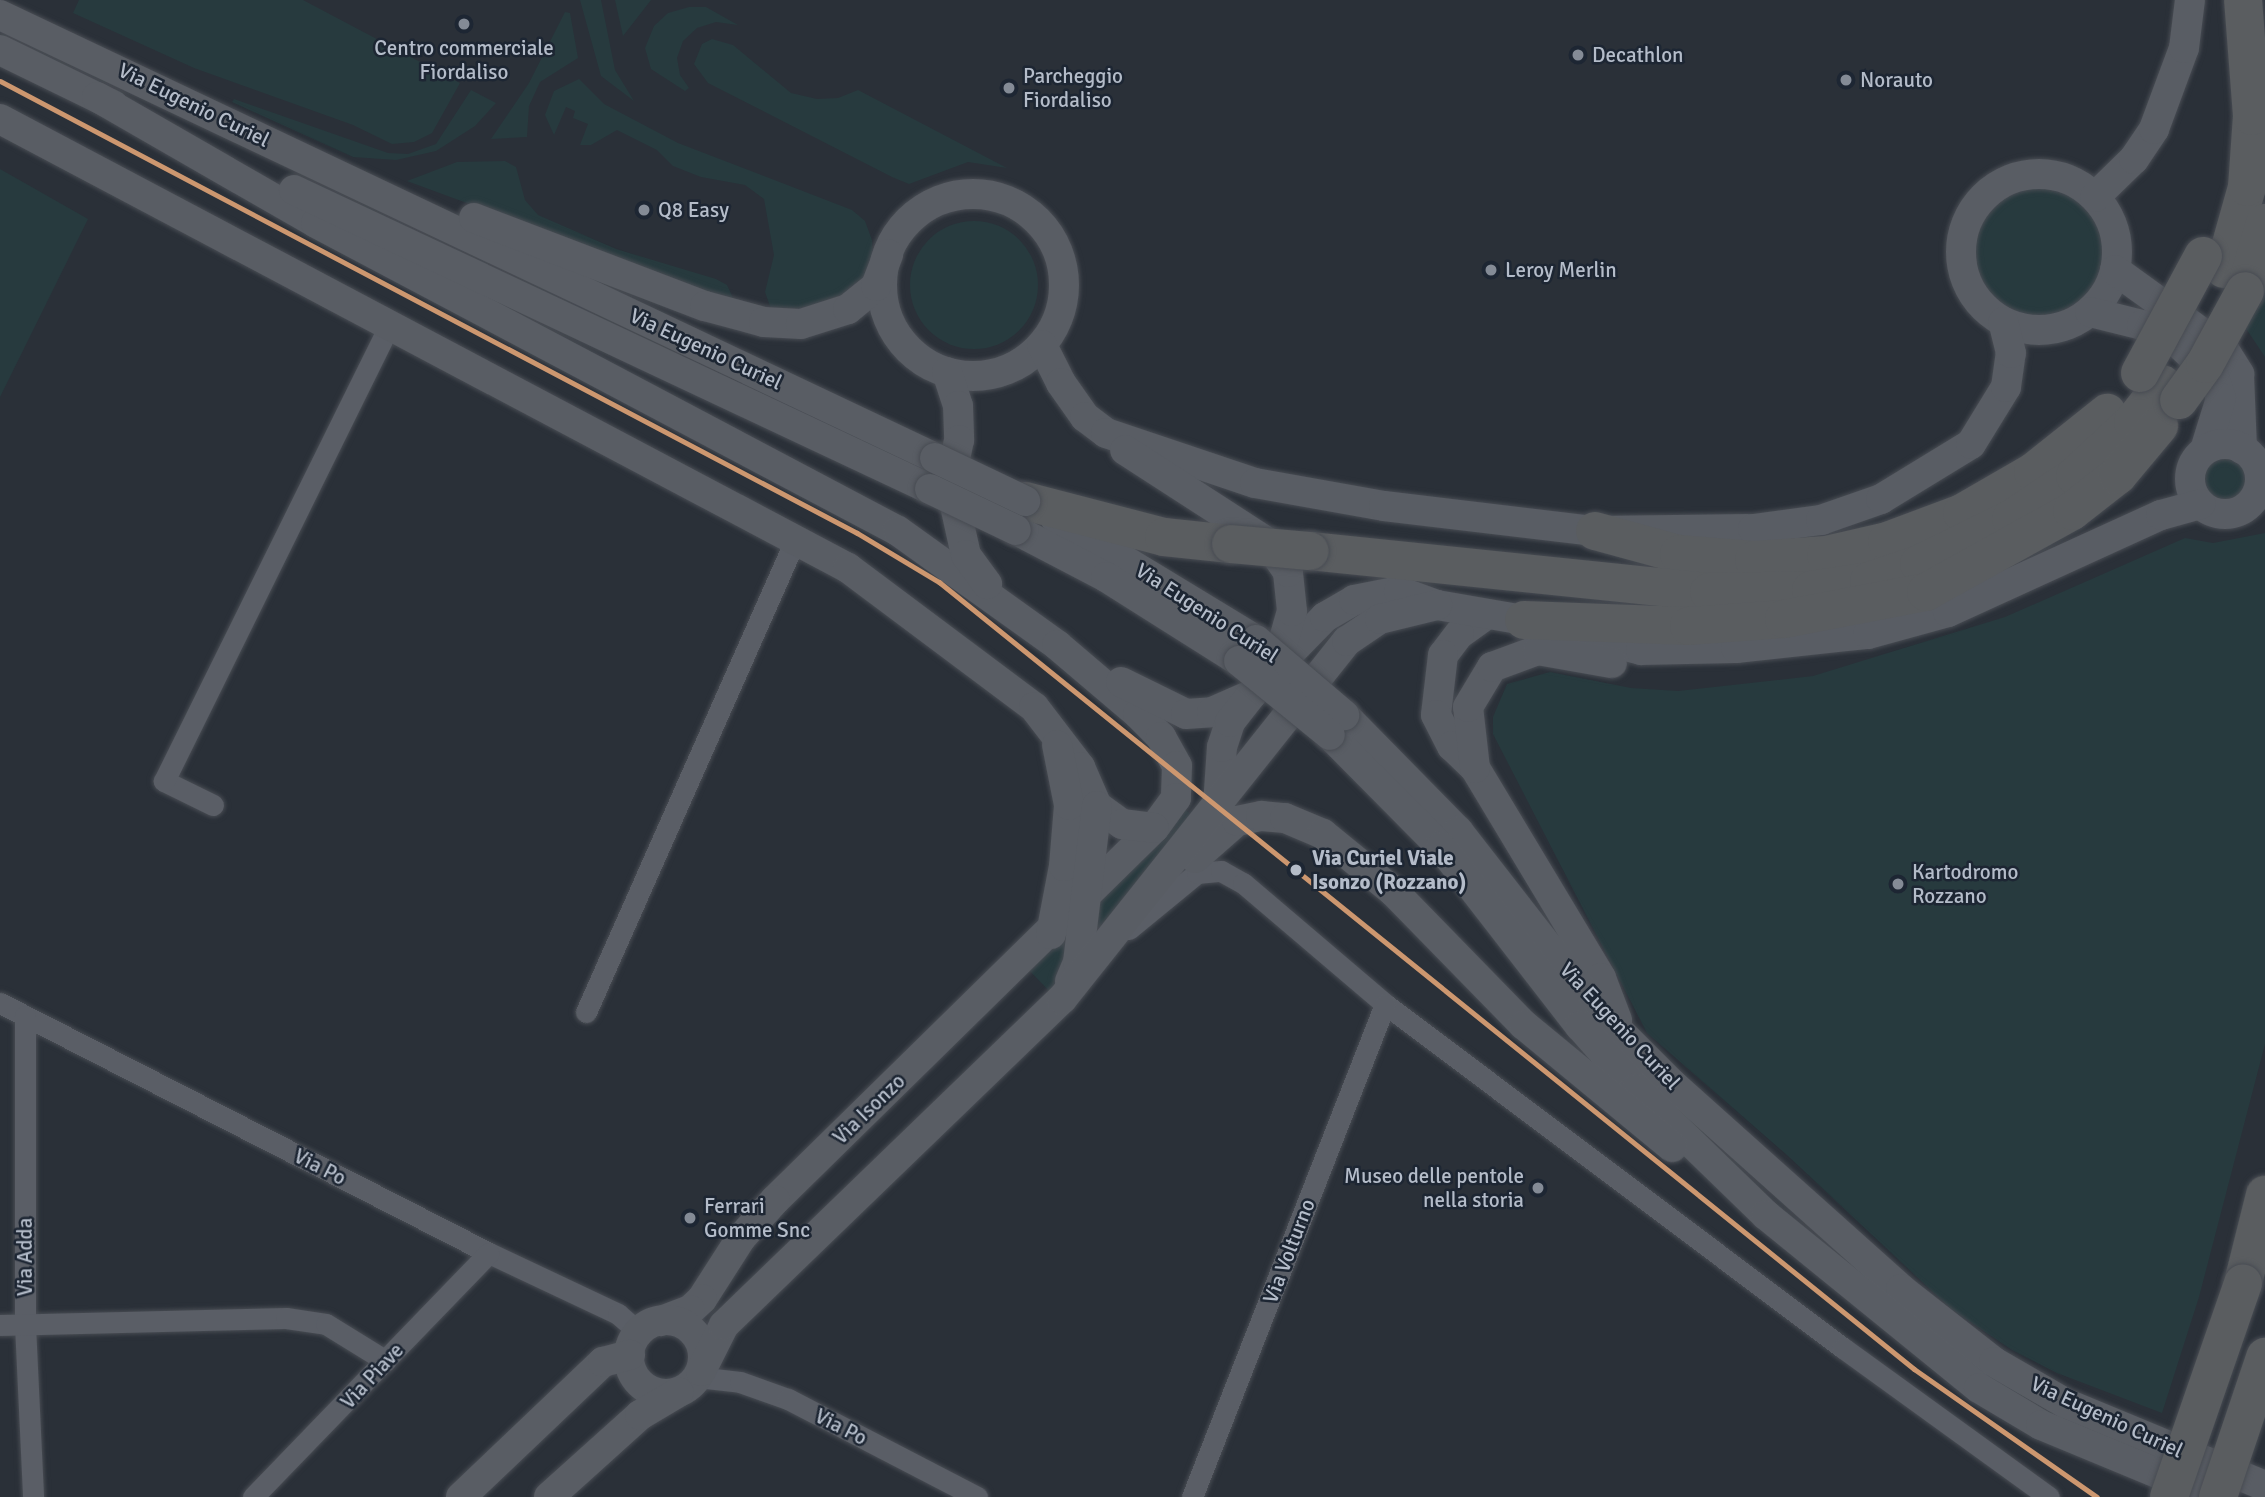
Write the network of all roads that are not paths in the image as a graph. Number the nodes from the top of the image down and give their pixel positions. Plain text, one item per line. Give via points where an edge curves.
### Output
1 (2190, 0) edge
2 (2243, 0) edge
3 (0, 15) edge
4 (0, 50) edge
5 (97, 97) junction
6 (0, 119) edge
7 (343, 161) dead end
8 (2095, 197) junction
9 (2265, 223) edge
10 (888, 254) junction
11 (2115, 270) junction
12 (2224, 272) junction
13 (2090, 312) junction
14 (2003, 322) junction
15 (390, 324) junction
16 (1042, 345) junction
17 (947, 372) junction
18 (2161, 386) junction
19 (1106, 433) junction
20 (2205, 450) junction
21 (2254, 457) edge
22 (2201, 504) junction
23 (2254, 509) edge
24 (1020, 515) junction
25 (1595, 531) junction
26 (796, 538) junction
27 (999, 601) junction
28 (1437, 605) junction
29 (1506, 617) junction
30 (1836, 638) junction
31 (1057, 645) junction
32 (1276, 667) junction
33 (1251, 695) junction
34 (1337, 725) junction
35 (1054, 731) junction
36 (1475, 768) junction
37 (213, 805) dead end
38 (1218, 805) junction
39 (1097, 806) junction
40 (1154, 828) junction
41 (1087, 899) junction
42 (1051, 934) junction
43 (1098, 954) junction
44 (1062, 999) junction
45 (0, 1003) edge
46 (1385, 1004) junction
47 (586, 1012) dead end
48 (25, 1016) junction
49 (1623, 1033) junction
50 (2265, 1195) edge
51 (1766, 1215) junction
52 (489, 1253) junction
53 (0, 1325) edge
54 (25, 1325) junction
55 (643, 1336) junction
56 (2265, 1357) edge
57 (386, 1361) junction
58 (693, 1380) junction
59 (2265, 1486) edge
60 (33, 1497) edge
61 (253, 1497) edge
62 (461, 1497) edge
63 (550, 1497) edge
64 (977, 1497) edge
65 (1192, 1497) edge
66 (2049, 1497) edge
67 (2169, 1497) edge
68 (2216, 1497) edge

1 - 8 main road via 2184,48 2154,129 2134,159
2 - 12 highway via 2245,40
3 - 24 main road, Via Eugenio Curiel, bridge via 934,458
4 - 5 main road, Via Eugenio Curiel
5 - 24 main road, Via Eugenio Curiel, bridge via 930,489
5 - 27 main road via 316,223 872,516
6 - 15 main road
7 - 10 main road via 531,242 705,306 764,322 801,324 848,309 876,286
8 - 11 main road via 2110,218 2117,244
8 - 14 main road via 2077,183 2032,174 2010,179 1989,192 1972,211 1962,234 1961,260 1968,285 1982,306
9 - 12 highway
10 - 16 main road via 914,216 957,195 1006,200 1028,212 1046,229 1064,275 1059,312
10 - 17 main road via 882,283 886,313 900,339 921,360
11 - 13 main road via 2106,293
11 - 21 main road via 2222,348 2239,374
12 - 18 highway, bridge
12 - 18 highway, bridge via 2205,364
13 - 14 main road via 2048,330
13 - 20 main road via 2142,325 2175,340 2214,377 2221,398
14 - 25 main road via 2011,353 2006,387 1992,414 1971,444 1881,499 1821,520 1753,529
15 - 26 main road
15 - 37 street via 164,781
16 - 17 main road via 999,373
16 - 19 main road via 1077,406
17 - 27 main road via 958,406 959,439 950,483 961,534 966,555
18 - 24 highway, bridge via 2133,422 2075,476 2011,519 1919,564 1869,581 1811,590 1709,592 1164,537
18 - 25 highway via 2099,422 2033,472 1962,513 1887,541 1826,555 1754,560 1679,554
18 - 29 highway via 2118,475 2073,510 1926,592 1784,619 1702,625
19 - 25 main road via 1255,483 1396,507
19 - 32 main road via 1131,455 1267,542 1291,582 1292,611
20 - 21 main road via 2224,443
20 - 22 main road via 2190,475
21 - 23 main road via 2259,468
22 - 23 main road via 2219,513
22 - 30 main road via 2161,514 1948,612
24 - 34 main road, Via Eugenio Curiel, bridge via 1247,651
26 - 35 main road via 913,613 1001,679
26 - 47 street
27 - 31 main road
28 - 29 main road
28 - 32 main road via 1399,592 1354,600 1325,617
28 - 38 main road via 1380,619 1347,641
29 - 30 main road via 1642,650 1736,648
29 - 36 main road via 1459,634 1443,655 1436,715 1452,746
30 - 36 main road via 1738,664 1668,671 1543,650 1522,653 1492,667 1471,700 1468,725
31 - 33 main road via 1152,701 1186,714 1212,712
31 - 40 main road, Via Isonzo via 1161,737 1177,766 1176,798
32 - 33 main road
33 - 38 main road via 1226,734
34 - 49 main road, Via Eugenio Curiel via 1458,831 1574,983
34 - 51 main road, Via Eugenio Curiel via 1441,847 1580,1026 1636,1089
35 - 39 main road via 1080,767
35 - 42 main road via 1069,805
36 - 49 main road via 1601,978
38 - 43 main road
39 - 40 main road via 1122,824
39 - 41 main road
40 - 41 main road, Via Isonzo
41 - 42 main road, Via Isonzo
41 - 44 main road via 1078,962
42 - 55 main road, Via Isonzo via 775,1200 741,1238 702,1299
43 - 44 main road
43 - 46 street via 1197,873 1221,871 1243,883
43 - 51 main road via 1237,821 1261,816 1304,824 1394,892 1524,1025 1702,1172
44 - 58 main road via 724,1325
45 - 48 street, Via Po
46 - 65 street, Via Volturno
46 - 66 street
48 - 52 street, Via Po
48 - 54 street, Via Adda
49 - 59 main road, Via Eugenio Curiel, bridge via 1673,1085 1946,1327 1994,1362 2065,1403
50 - 67 highway, bridge via 2243,1283
51 - 68 main road, Via Eugenio Curiel via 1979,1388 2041,1425
52 - 55 street, Via Po via 618,1314
52 - 57 street, Via Piave
53 - 54 street
54 - 57 street via 286,1318 326,1324
54 - 60 street, Via Adda
55 - 58 main road via 692,1330 702,1349
55 - 58 main road via 636,1378 645,1387 655,1393
55 - 62 main road, Via Isonzo via 603,1362
56 - 68 highway, bridge
57 - 61 street, Via Piave
58 - 63 main road via 640,1415
58 - 64 street, Via Po via 740,1382 788,1399

